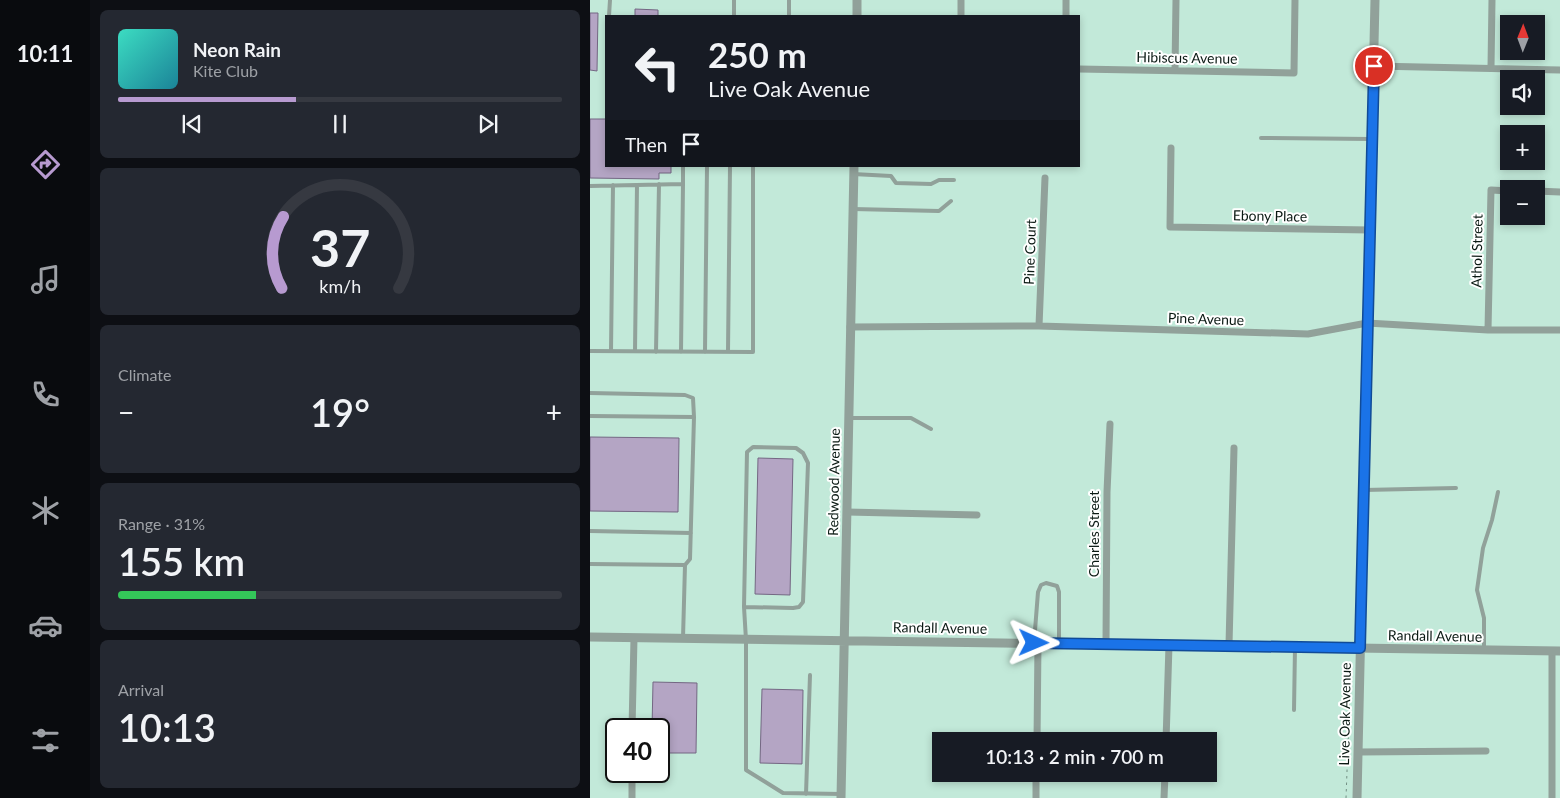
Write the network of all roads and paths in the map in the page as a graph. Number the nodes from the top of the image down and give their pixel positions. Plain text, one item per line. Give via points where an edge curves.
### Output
1 (610, 0) edge
2 (734, 0) edge
3 (789, 0) edge
4 (857, 0) edge
5 (961, 0) edge
6 (1066, 0) edge
7 (1176, 0) edge
8 (1295, 0) edge
9 (1375, 0) edge
10 (1492, 0) edge
11 (609, 15) edge
12 (734, 15) edge
13 (789, 15) edge
14 (856, 15) edge
15 (961, 15) edge
16 (1066, 15) edge
17 (1374, 66) junction
18 (1491, 68) junction
19 (1080, 69) edge
20 (1175, 70) junction
21 (1560, 70) edge
22 (1261, 138) dead end
23 (1372, 139) junction
24 (1171, 148) dead end
25 (683, 167) edge
26 (707, 167) edge
27 (730, 167) edge
28 (754, 167) edge
29 (854, 170) edge
30 (1045, 178) dead end
31 (954, 180) dead end
32 (659, 184) junction
33 (682, 184) junction
34 (613, 185) junction
35 (637, 185) junction
36 (590, 186) edge
37 (1500, 190) edge
38 (1545, 191) edge
39 (1560, 192) edge
40 (951, 201) dead end
41 (853, 209) junction
42 (1370, 230) junction
43 (1368, 323) junction
44 (1040, 326) junction
45 (850, 328) junction
46 (1488, 330) junction
47 (1560, 330) edge
48 (590, 351) edge
49 (612, 351) junction
50 (635, 351) junction
51 (656, 352) junction
52 (681, 352) junction
53 (705, 352) junction
54 (728, 352) junction
55 (590, 393) edge
56 (590, 416) edge
57 (694, 418) junction
58 (849, 418) junction
59 (1110, 424) dead end
60 (931, 429) dead end
61 (1234, 448) dead end
62 (1456, 488) dead end
63 (1364, 490) junction
64 (1498, 492) dead end
65 (847, 512) junction
66 (977, 515) dead end
67 (590, 531) edge
68 (691, 533) junction
69 (590, 564) edge
70 (685, 565) junction
71 (744, 607) junction
72 (590, 637) edge
73 (634, 638) junction
74 (683, 638) junction
75 (746, 640) junction
76 (844, 641) junction
77 (1036, 643) junction
78 (1060, 643) junction
79 (1106, 644) junction
80 (1169, 645) junction
81 (1229, 646) junction
82 (1295, 647) junction
83 (1360, 648) junction
84 (1484, 650) junction
85 (1556, 651) edge
86 (810, 675) dead end
87 (1350, 693) dead end
88 (1294, 710) dead end
89 (632, 718) edge
90 (1037, 732) edge
91 (1166, 732) edge
92 (1486, 751) dead end
93 (1359, 752) junction
94 (1036, 782) edge
95 (1165, 782) edge
96 (632, 783) edge
97 (806, 794) junction
98 (841, 796) edge
99 (632, 798) edge
100 (1036, 798) edge
101 (1164, 798) edge
102 (1346, 798) edge
103 (1357, 798) edge
104 (1552, 798) edge

1 - 11 lane
2 - 12 lane
3 - 13 lane
4 - 14 street
5 - 15 street
6 - 16 street
7 - 20 street
8 - 20 street, Hibiscus Avenue via 1294,73
9 - 17 street, Live Oak Avenue
10 - 18 street
17 - 18 street
17 - 23 street, Live Oak Avenue
18 - 21 street
19 - 20 street, Hibiscus Avenue
22 - 23 lane
23 - 42 street, Live Oak Avenue
24 - 42 street, Ebony Place via 1170,226
25 - 33 lane
26 - 53 lane
27 - 54 lane
28 - 54 lane via 753,352
29 - 31 lane via 891,176 896,183 931,184 939,180
29 - 41 street, Redwood Avenue
30 - 44 street, Pine Court
32 - 33 lane
32 - 35 lane
32 - 51 lane
33 - 52 lane
34 - 35 lane
34 - 36 lane
34 - 49 lane
35 - 50 lane
37 - 46 street, Athol Street via 1491,190
38 - 39 street
40 - 41 lane via 938,211
41 - 45 street, Redwood Avenue
42 - 43 street, Live Oak Avenue
43 - 44 street, Pine Avenue via 1308,334
43 - 46 street, Pine Avenue
43 - 63 street, Live Oak Avenue
44 - 45 street, Pine Avenue
45 - 58 street, Redwood Avenue
46 - 47 street, Pine Avenue
48 - 49 lane
49 - 50 lane
50 - 51 lane
51 - 52 lane
52 - 53 lane
53 - 54 lane
55 - 57 lane via 685,395 693,398
56 - 57 lane
57 - 68 lane
58 - 60 lane via 911,418
58 - 65 street, Redwood Avenue
59 - 79 street, Charles Street
61 - 81 street
62 - 63 lane
63 - 83 street, Live Oak Avenue
64 - 84 lane via 1483,548 1477,590 1484,618
65 - 66 street
65 - 76 street, Redwood Avenue
67 - 68 lane
68 - 70 lane via 690,559
69 - 70 lane
70 - 74 lane
71 - 71 lane via 747,452 753,447 796,448 808,462 803,602 793,608
71 - 75 lane
72 - 73 street, Randall Avenue
73 - 74 street, Randall Avenue
73 - 89 street
74 - 75 street, Randall Avenue
75 - 76 street, Randall Avenue
75 - 97 lane via 746,770 783,793
76 - 77 street, Randall Avenue
76 - 98 street, Redwood Avenue
77 - 78 street, Randall Avenue
77 - 78 lane via 1038,592 1046,583 1057,586 1059,592
77 - 90 street
78 - 79 street, Randall Avenue
79 - 80 street, Randall Avenue
80 - 81 street, Randall Avenue
80 - 91 street
81 - 82 street, Randall Avenue
82 - 83 street, Randall Avenue
82 - 88 lane
83 - 84 street, Randall Avenue
83 - 93 street, Live Oak Avenue
84 - 85 street, Randall Avenue
85 - 104 street
86 - 97 lane
87 - 102 path
92 - 93 street
93 - 103 street, Live Oak Avenue
94 - 100 street
95 - 101 street
96 - 99 street
97 - 98 lane

